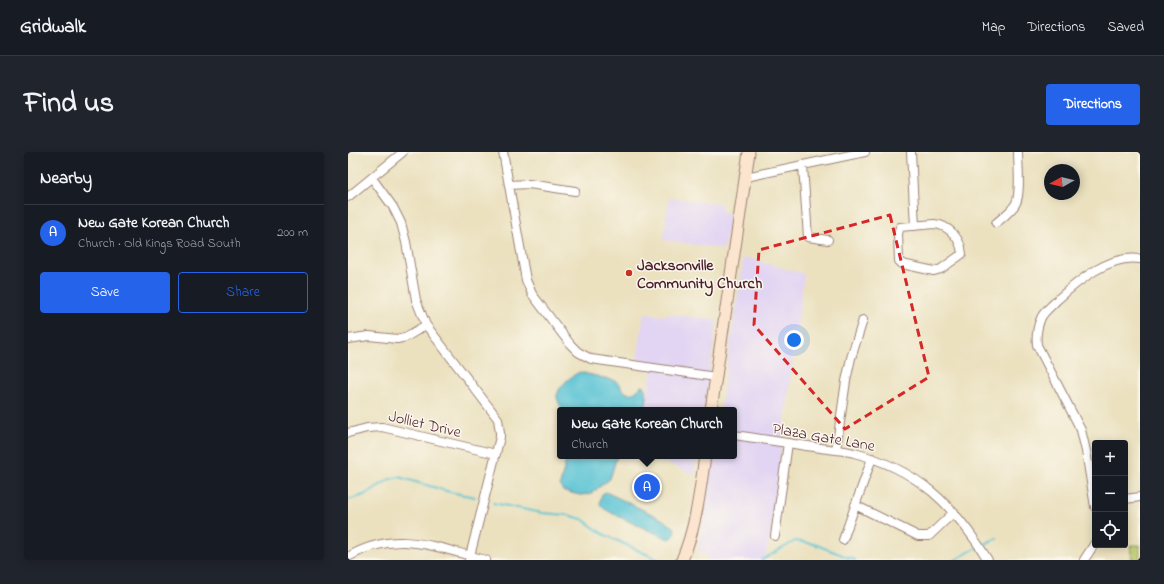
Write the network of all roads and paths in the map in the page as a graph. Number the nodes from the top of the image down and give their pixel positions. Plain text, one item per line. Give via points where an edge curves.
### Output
1 (403, 152) edge
2 (503, 152) edge
3 (749, 152) edge
4 (865, 152) edge
5 (911, 152) edge
6 (1018, 152) edge
7 (803, 166) junction
8 (746, 177) junction
9 (372, 178) junction
10 (509, 185) junction
11 (575, 191) dead end
12 (348, 197) edge
13 (996, 223) dead end
14 (915, 226) junction
15 (828, 240) dead end
16 (1140, 259) edge
17 (863, 320) dead end
18 (426, 325) junction
19 (348, 340) edge
20 (716, 377) junction
21 (712, 407) edge
22 (348, 433) edge
23 (737, 434) edge
24 (788, 443) junction
25 (836, 450) junction
26 (496, 454) junction
27 (872, 458) junction
28 (705, 459) edge
29 (1092, 487) edge
30 (1140, 497) edge
31 (1128, 499) edge
32 (855, 505) junction
33 (954, 512) junction
34 (775, 536) dead end
35 (843, 540) dead end
36 (1092, 548) edge
37 (348, 557) edge
38 (470, 558) edge
39 (486, 560) edge
40 (682, 560) edge
41 (988, 560) edge
42 (1084, 560) edge

1 - 9 street
2 - 10 street
3 - 8 street
4 - 7 street
5 - 14 street
6 - 13 street via 1019,195 1012,210
7 - 8 street
7 - 15 street via 808,237
8 - 20 street
9 - 12 street
9 - 18 street via 393,206 401,224 416,300
10 - 11 street via 529,184
10 - 20 street via 526,280 532,294 574,348 591,359
14 - 14 street via 900,227 899,261 902,264 934,271 942,269 962,254 962,246 951,230 934,224
16 - 29 street via 1126,258 1113,262 1079,280 1045,313 1036,332 1037,345 1075,417 1084,440
17 - 25 street via 846,380
18 - 19 street via 406,337 397,339 369,336
18 - 26 street via 498,419 500,433
20 - 21 street
22 - 26 street, Jolliet Drive via 382,427
23 - 24 street, Plaza Gate Lane
24 - 25 street, Plaza Gate Lane
24 - 34 street
25 - 27 street, Plaza Gate Lane
26 - 38 street
27 - 32 street
27 - 33 street, Plaza Gate Lane via 917,480 941,498
28 - 40 street via 694,524
30 - 31 street
32 - 33 street via 923,537 929,536
32 - 35 street
33 - 41 street, Plaza Gate Lane
36 - 42 street
37 - 38 street via 372,545 401,541
38 - 39 street

